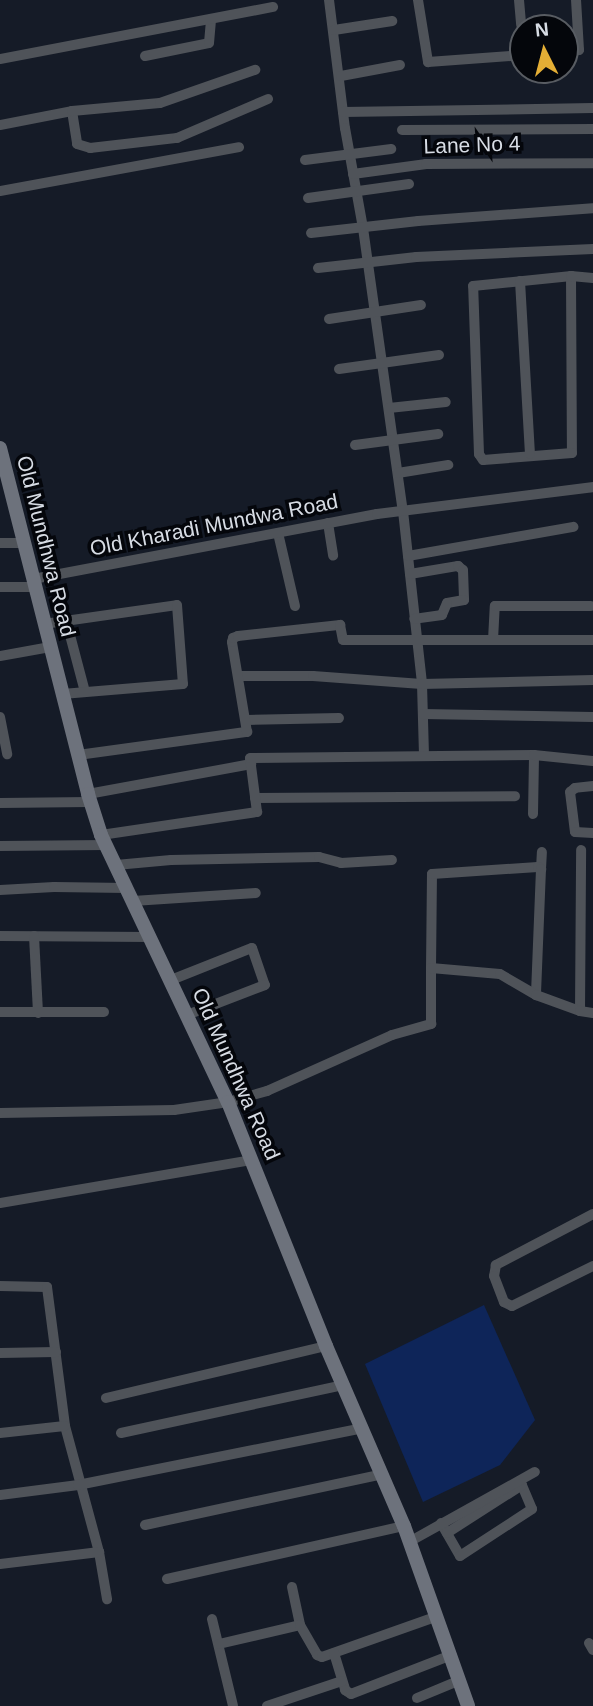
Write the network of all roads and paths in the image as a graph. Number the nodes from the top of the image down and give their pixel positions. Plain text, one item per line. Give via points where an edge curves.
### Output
1 (329, 0) edge
2 (418, 0) edge
3 (273, 7) dead end
4 (211, 19) junction
5 (392, 21) dead end
6 (334, 30) junction
7 (145, 56) dead end
8 (509, 56) edge
9 (0, 59) edge
10 (400, 65) dead end
11 (255, 70) dead end
12 (341, 76) junction
13 (268, 99) dead end
14 (593, 108) edge
15 (72, 111) junction
16 (343, 112) junction
17 (0, 125) edge
18 (593, 129) edge
19 (402, 130) dead end
20 (239, 147) dead end
21 (391, 149) dead end
22 (350, 154) junction
23 (305, 160) dead end
24 (593, 163) edge
25 (353, 174) junction
26 (410, 184) dead end
27 (0, 191) edge
28 (356, 192) junction
29 (308, 198) dead end
30 (593, 208) edge
31 (363, 228) junction
32 (311, 233) dead end
33 (593, 249) edge
34 (367, 263) junction
35 (318, 268) dead end
36 (571, 276) junction
37 (593, 278) edge
38 (520, 281) junction
39 (421, 305) dead end
40 (374, 312) junction
41 (329, 319) dead end
42 (439, 355) dead end
43 (382, 364) junction
44 (339, 369) dead end
45 (446, 402) dead end
46 (389, 408) junction
47 (438, 434) dead end
48 (393, 440) junction
49 (355, 445) dead end
50 (530, 454) junction
51 (1, 455) edge
52 (448, 465) dead end
53 (398, 473) junction
54 (593, 487) edge
55 (6, 500) edge
56 (403, 511) junction
57 (328, 523) junction
58 (573, 527) dead end
59 (278, 533) junction
60 (0, 543) edge
61 (23, 543) junction
62 (408, 555) junction
63 (333, 556) dead end
64 (410, 574) junction
65 (34, 583) junction
66 (0, 587) edge
67 (295, 606) dead end
68 (591, 606) dead end
69 (414, 619) junction
70 (66, 620) junction
71 (44, 624) junction
72 (416, 639) junction
73 (493, 640) junction
74 (593, 640) edge
75 (50, 647) junction
76 (0, 656) edge
77 (239, 676) junction
78 (593, 680) edge
79 (422, 684) junction
80 (85, 692) junction
81 (62, 694) junction
82 (423, 714) junction
83 (0, 717) edge
84 (593, 717) edge
85 (340, 718) dead end
86 (247, 726) junction
87 (7, 754) dead end
88 (78, 755) junction
89 (424, 755) junction
90 (534, 755) junction
91 (593, 761) edge
92 (251, 764) junction
93 (593, 786) edge
94 (515, 796) dead end
95 (89, 798) junction
96 (255, 798) junction
97 (0, 803) edge
98 (533, 814) dead end
99 (593, 833) edge
100 (104, 840) junction
101 (0, 846) edge
102 (581, 850) dead end
103 (542, 852) dead end
104 (392, 860) dead end
105 (116, 865) junction
106 (541, 869) junction
107 (0, 890) edge
108 (256, 893) dead end
109 (130, 895) junction
110 (0, 936) edge
111 (34, 936) junction
112 (151, 937) junction
113 (431, 968) junction
114 (171, 980) junction
115 (536, 995) junction
116 (0, 1012) edge
117 (104, 1012) dead end
118 (580, 1012) junction
119 (38, 1013) junction
120 (593, 1013) edge
121 (187, 1015) junction
122 (228, 1102) junction
123 (0, 1113) edge
124 (251, 1160) junction
125 (0, 1203) edge
126 (593, 1214) edge
127 (593, 1266) edge
128 (0, 1286) edge
129 (326, 1346) junction
130 (55, 1352) junction
131 (0, 1353) edge
132 (343, 1385) junction
133 (106, 1398) dead end
134 (65, 1426) junction
135 (363, 1429) junction
136 (0, 1433) edge
137 (121, 1433) dead end
138 (535, 1472) dead end
139 (382, 1474) junction
140 (78, 1485) junction
141 (0, 1495) edge
142 (145, 1525) dead end
143 (404, 1526) junction
144 (444, 1528) junction
145 (409, 1542) junction
146 (99, 1552) junction
147 (0, 1564) edge
148 (167, 1579) dead end
149 (292, 1587) dead end
150 (107, 1599) dead end
151 (435, 1617) junction
152 (212, 1619) dead end
153 (300, 1625) junction
154 (219, 1644) junction
155 (334, 1653) junction
156 (449, 1656) junction
157 (342, 1681) junction
158 (458, 1681) junction
159 (417, 1698) dead end
160 (233, 1706) edge
161 (267, 1706) edge
162 (468, 1706) edge

1 - 6 street
2 - 8 street via 428,62
3 - 4 street
4 - 7 street via 209,43
4 - 9 street
5 - 6 street
6 - 12 street
10 - 12 street
11 - 15 street via 160,103
12 - 16 street
13 - 15 street via 177,138 90,148 77,144
14 - 16 street
15 - 17 street
16 - 22 street
18 - 19 street
20 - 27 street
21 - 22 street
22 - 23 street
22 - 25 street
24 - 25 street, Lane No 4 via 426,164
25 - 28 street
26 - 28 street
28 - 29 street
28 - 31 street
30 - 31 street
31 - 32 street
31 - 34 street
33 - 34 street
34 - 35 street
34 - 40 street
36 - 37 street
36 - 38 street
36 - 50 street via 572,453
38 - 50 street
38 - 50 street via 473,286 479,454 483,460
39 - 40 street
40 - 41 street
40 - 43 street
42 - 43 street
43 - 44 street
43 - 46 street
45 - 46 street
46 - 48 street
47 - 48 street
48 - 49 street
48 - 53 street
51 - 55 street, Old Mundhwa Road
52 - 53 street
53 - 56 street
54 - 56 street, Old Kharadi Mundwa Road
55 - 61 street, Old Mundhwa Road
56 - 57 street, Old Kharadi Mundwa Road
56 - 62 street
57 - 59 street, Old Kharadi Mundwa Road
57 - 63 street
58 - 62 street
59 - 65 street, Old Kharadi Mundwa Road
59 - 67 street
60 - 61 street
61 - 65 street, Old Mundhwa Road
62 - 64 street
64 - 69 street
64 - 69 street via 458,566 463,570 464,600 447,603 442,615
65 - 66 street, Old Kharadi Mundwa Road
65 - 71 street, Old Mundhwa Road
68 - 73 street via 495,606
69 - 72 street
70 - 71 street
70 - 80 street
70 - 80 street via 177,605 183,684
71 - 75 street, Old Mundhwa Road
72 - 73 street
72 - 77 street via 344,640 340,625 238,636 232,642
72 - 79 street
73 - 74 street
75 - 76 street
75 - 81 street, Old Mundhwa Road
77 - 79 street
77 - 86 street
78 - 79 street
79 - 82 street
80 - 81 street
81 - 88 street, Old Mundhwa Road
82 - 84 street
82 - 89 street
83 - 87 street
85 - 86 street
86 - 88 street
88 - 95 street, Old Mundhwa Road
89 - 90 street
89 - 92 street via 302,755 250,758
90 - 91 street
90 - 98 street
92 - 95 street
92 - 96 street
93 - 99 street via 570,792 575,832
94 - 96 street
95 - 97 street
95 - 100 street, Old Mundhwa Road
96 - 100 street via 257,812
100 - 101 street
100 - 105 street, Old Mundhwa Road
102 - 118 street
103 - 106 street
104 - 105 street via 341,863 319,857
105 - 109 street, Old Mundhwa Road
106 - 113 street via 432,874
106 - 115 street
107 - 109 street via 54,887
108 - 109 street
109 - 112 street, Old Mundhwa Road
110 - 111 street
111 - 112 street
111 - 119 street
112 - 114 street, Old Mundhwa Road
113 - 115 street via 500,974
113 - 122 street via 431,1024 392,1035 267,1091
114 - 121 street, Old Mundhwa Road
114 - 121 street via 252,948 265,985
115 - 118 street
116 - 119 street
117 - 119 street
118 - 120 street
121 - 122 street, Old Mundhwa Road
122 - 123 street via 150,1111
122 - 124 street, Old Mundhwa Road
124 - 125 street
124 - 129 street, Old Mundhwa Road
126 - 127 street via 496,1265 494,1276 504,1302 512,1306
128 - 130 street via 47,1287
129 - 132 street, Old Mundhwa Road
129 - 133 street
130 - 131 street
130 - 134 street
132 - 135 street, Old Mundhwa Road
132 - 137 street
134 - 136 street
134 - 140 street
135 - 139 street, Old Mundhwa Road
135 - 140 street
138 - 144 street
139 - 142 street
139 - 143 street, Old Mundhwa Road
140 - 141 street
140 - 146 street
143 - 145 street, Old Mundhwa Road
143 - 148 street
144 - 144 street via 460,1556 533,1509 522,1486
144 - 145 street
145 - 151 street, Old Mundhwa Road
146 - 147 street
146 - 150 street
149 - 153 street
151 - 155 street
151 - 156 street, Old Mundhwa Road
152 - 154 street
153 - 154 street
153 - 155 street via 317,1655
154 - 160 street
155 - 157 street
156 - 157 street via 356,1693 347,1693
156 - 158 street, Old Mundhwa Road
157 - 161 street
158 - 159 street
158 - 162 street, Old Mundhwa Road

